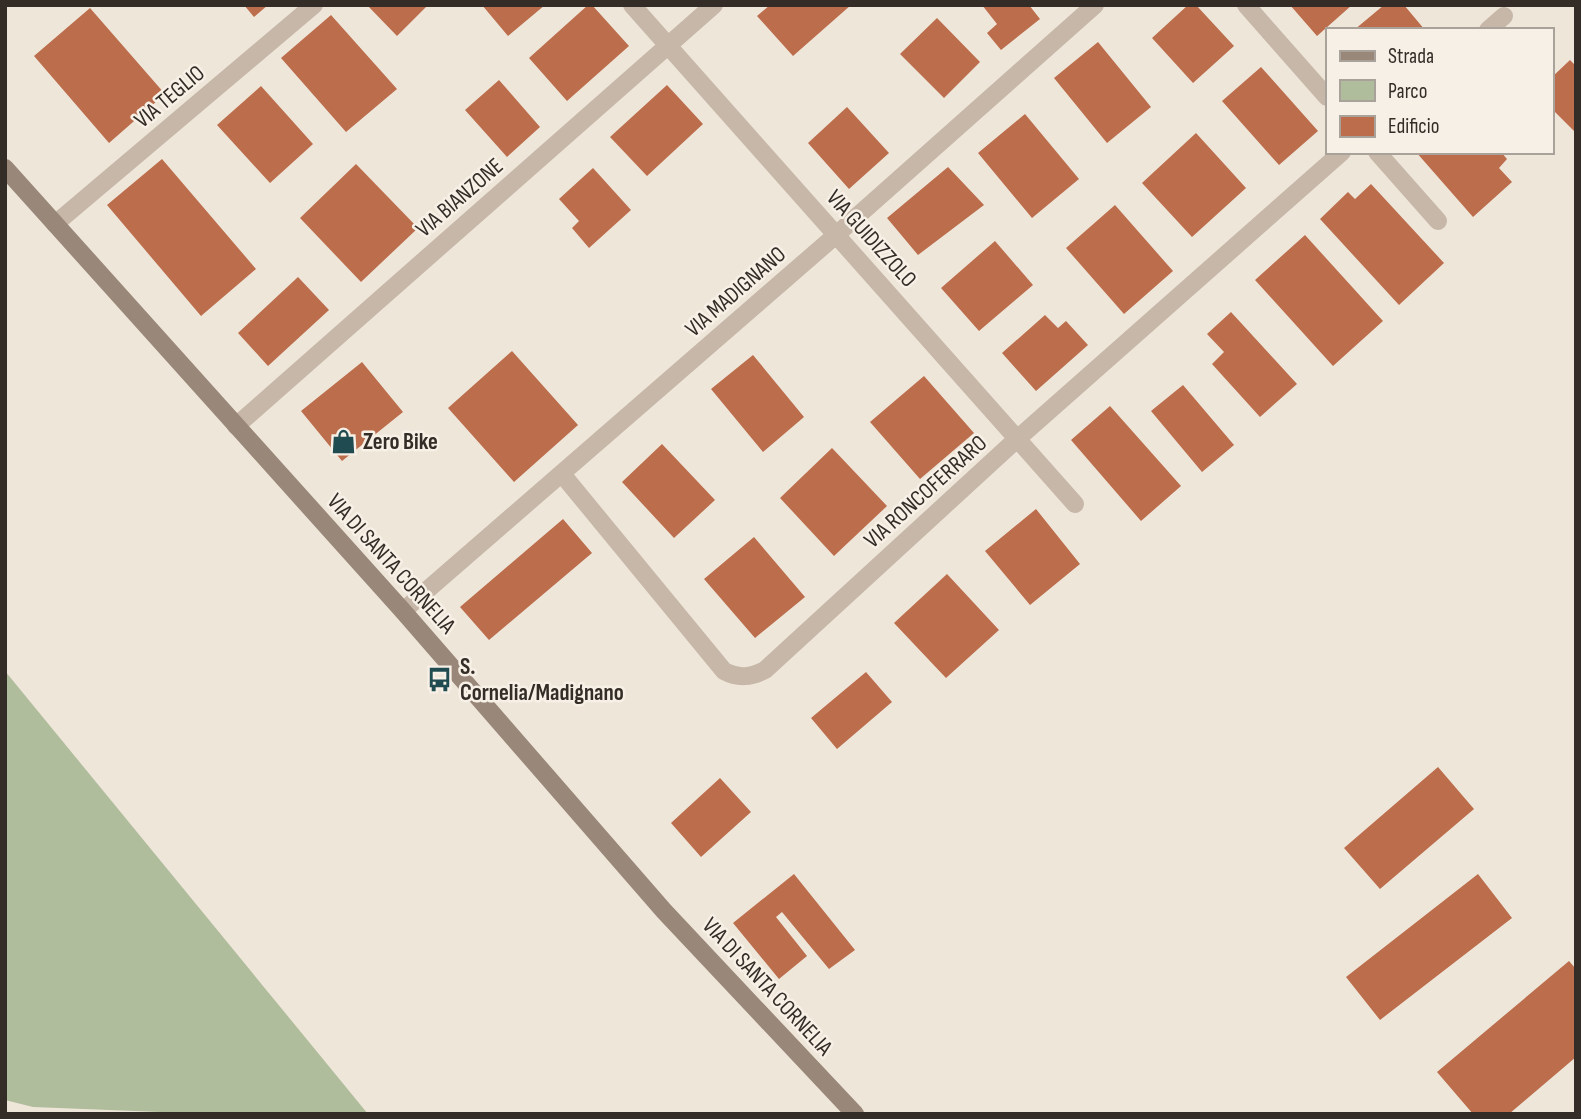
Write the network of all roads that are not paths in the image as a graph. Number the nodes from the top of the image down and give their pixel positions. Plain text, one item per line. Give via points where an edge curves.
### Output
1 (314, 5) edge
2 (632, 5) edge
3 (714, 5) edge
4 (1095, 5) edge
5 (1245, 5) edge
6 (1504, 16) dead end
7 (1490, 28) edge
8 (668, 45) junction
9 (1326, 96) edge
10 (1340, 154) edge
11 (1379, 154) edge
12 (5, 168) edge
13 (1438, 221) dead end
14 (55, 224) junction
15 (836, 235) junction
16 (236, 426) junction
17 (1017, 439) junction
18 (562, 474) junction
19 (1075, 504) dead end
20 (403, 611) junction
21 (855, 1114) edge

1 - 14 street, VIA TEGLIO
2 - 8 street, VIA GUIDIZZOLO
3 - 8 street, VIA BIANZONE
4 - 15 street, VIA MADIGNANO
5 - 9 street
6 - 7 street
8 - 15 street, VIA GUIDIZZOLO
8 - 16 street, VIA BIANZONE
10 - 17 street, VIA RONCOFERRARO
11 - 13 street
12 - 14 street, VIA DI SANTA CORNELIA
14 - 16 street, VIA DI SANTA CORNELIA
15 - 17 street, VIA GUIDIZZOLO
15 - 18 street, VIA MADIGNANO
16 - 20 street, VIA DI SANTA CORNELIA
17 - 18 street, VIA RONCOFERRARO via 765,670 747,676 724,671
17 - 19 street, VIA GUIDIZZOLO
18 - 20 street, VIA MADIGNANO
20 - 21 street, VIA DI SANTA CORNELIA via 664,911

